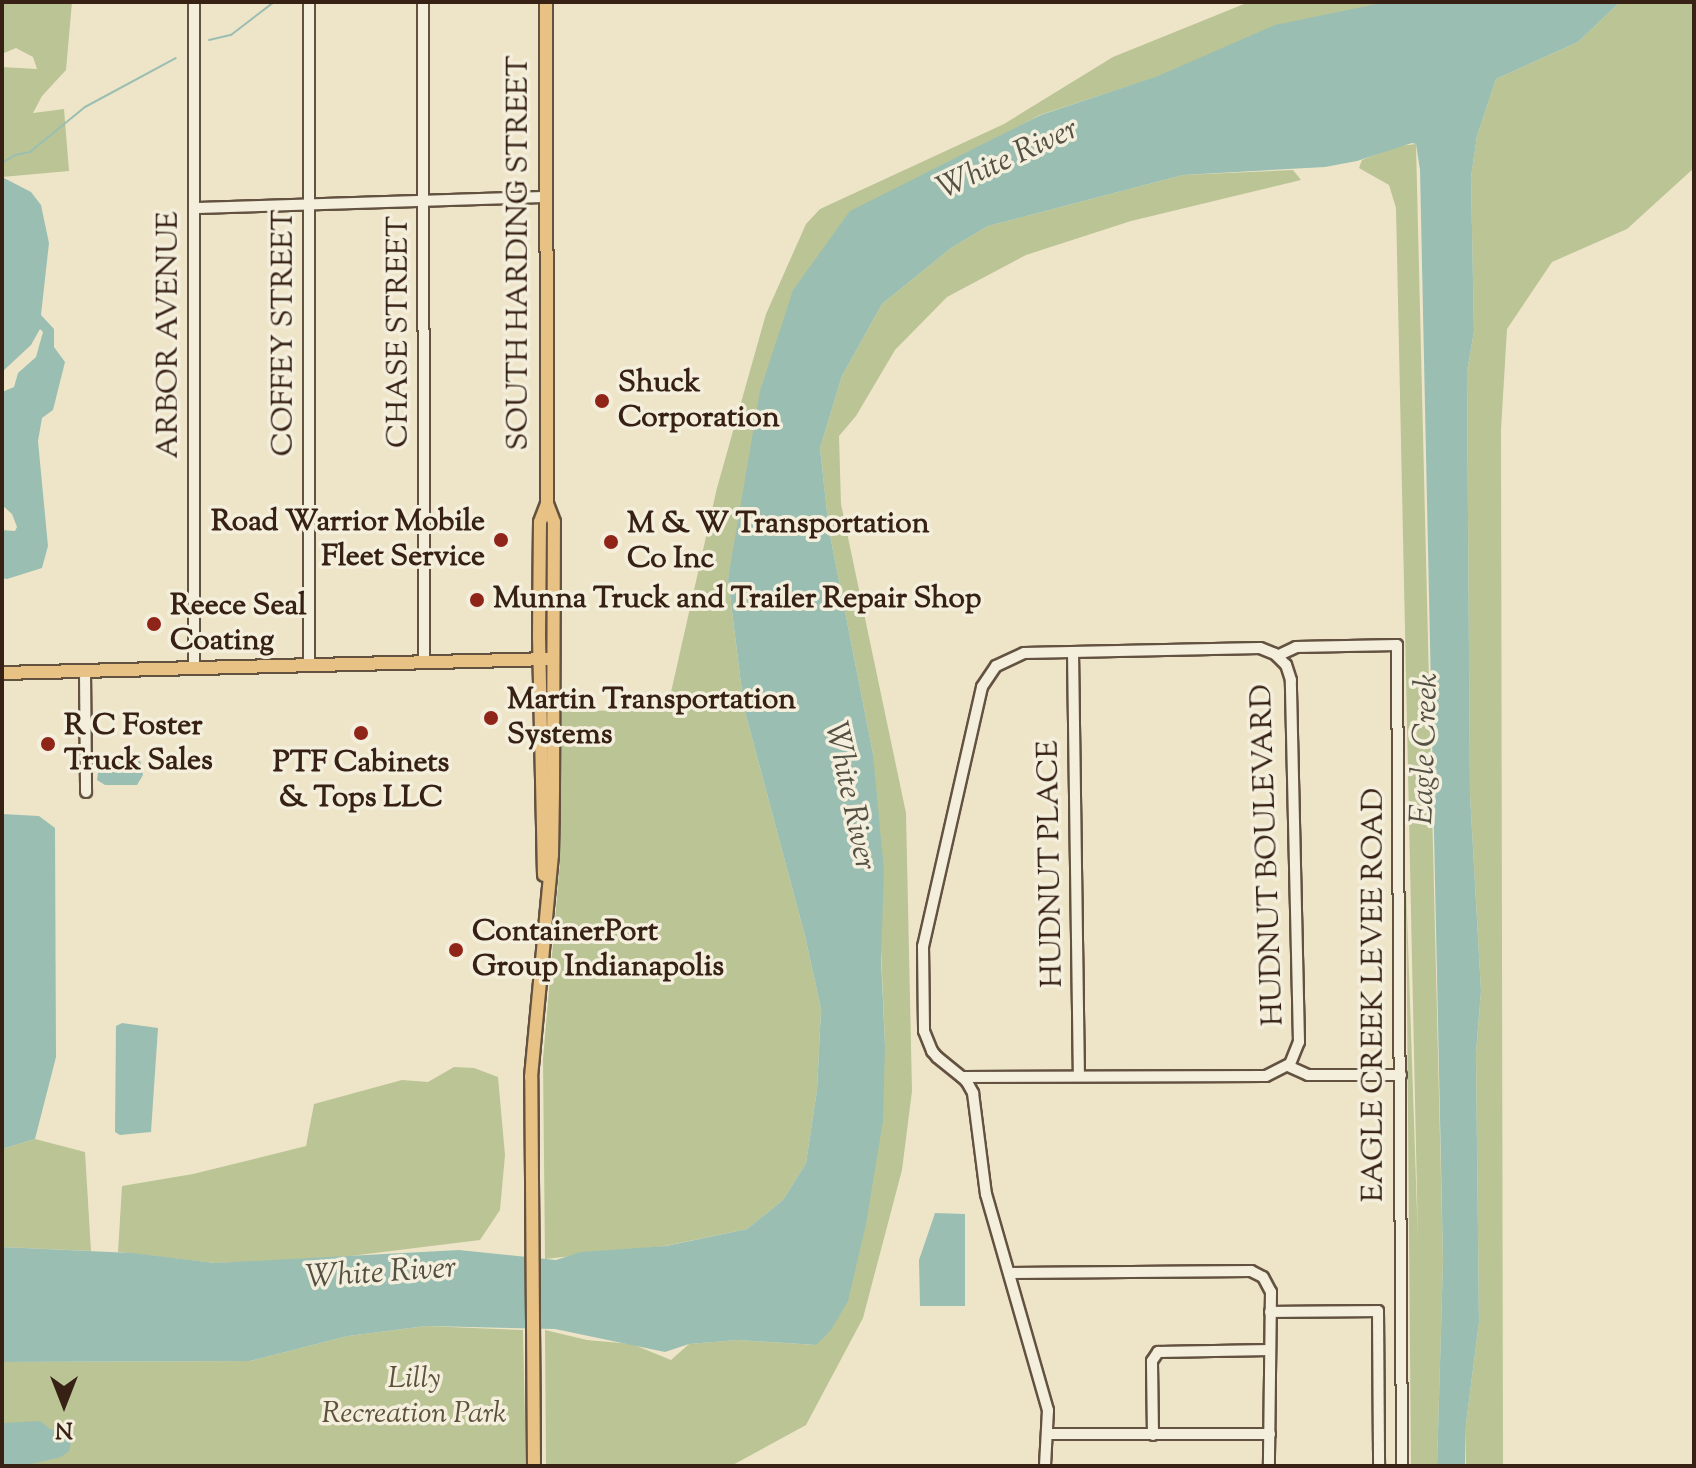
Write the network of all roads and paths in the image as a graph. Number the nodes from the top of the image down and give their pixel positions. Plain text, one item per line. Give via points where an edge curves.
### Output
1 (194, 2) edge
2 (309, 2) edge
3 (423, 2) edge
4 (546, 2) edge
5 (546, 197) junction
6 (423, 201) junction
7 (309, 204) junction
8 (195, 208) junction
9 (547, 504) junction
10 (1073, 652) junction
11 (1277, 656) junction
12 (539, 659) junction
13 (553, 659) junction
14 (424, 662) junction
15 (309, 665) junction
16 (194, 668) junction
17 (85, 671) junction
18 (2, 673) edge
19 (86, 792) dead end
20 (546, 891) junction
21 (1288, 1066) junction
22 (1079, 1075) junction
23 (1401, 1075) junction
24 (962, 1077) junction
25 (1010, 1273) junction
26 (1270, 1312) junction
27 (1270, 1350) junction
28 (1049, 1434) junction
29 (1270, 1434) junction
30 (1153, 1435) junction
31 (534, 1466) edge
32 (1045, 1466) edge
33 (1269, 1466) edge
34 (1379, 1466) edge
35 (1402, 1466) edge

1 - 8 street, ARBOR AVENUE
2 - 7 street, COFFEY STREET
3 - 6 street, CHASE STREET
4 - 5 main road, SOUTH HARDING STREET
5 - 6 street
5 - 9 main road, SOUTH HARDING STREET
6 - 7 street
6 - 14 street, CHASE STREET
7 - 8 street
7 - 15 street, COFFEY STREET
8 - 16 street, ARBOR AVENUE
9 - 12 main road via 540,522
9 - 13 main road via 554,522
10 - 11 street, HUDNUT BOULEVARD via 1260,648
10 - 22 street, HUDNUT PLACE
10 - 24 street, HUDNUT BOULEVARD via 1013,655 993,668 982,687 922,962 925,1039
11 - 21 street, HUDNUT BOULEVARD via 1290,674 1292,725 1299,1042
11 - 23 street, EAGLE CREEK LEVEE ROAD via 1296,647 1397,645
12 - 13 main road
12 - 14 main road
12 - 20 main road
13 - 20 main road via 552,855
14 - 15 main road
15 - 16 main road
16 - 17 main road
17 - 18 main road
17 - 19 street
20 - 31 main road via 532,1049
21 - 22 street, HUDNUT BOULEVARD via 1266,1076
21 - 23 street via 1308,1075
22 - 24 street, HUDNUT BOULEVARD
23 - 35 street, EAGLE CREEK LEVEE ROAD
24 - 25 street, HUDNUT BOULEVARD via 973,1093 986,1194
25 - 26 street via 1251,1271 1268,1282
25 - 28 street, HUDNUT BOULEVARD via 1045,1397
26 - 27 street
26 - 34 street via 1378,1311
27 - 29 street
27 - 30 street via 1156,1353
28 - 30 street
28 - 32 street, HUDNUT BOULEVARD
29 - 30 street
29 - 33 street

